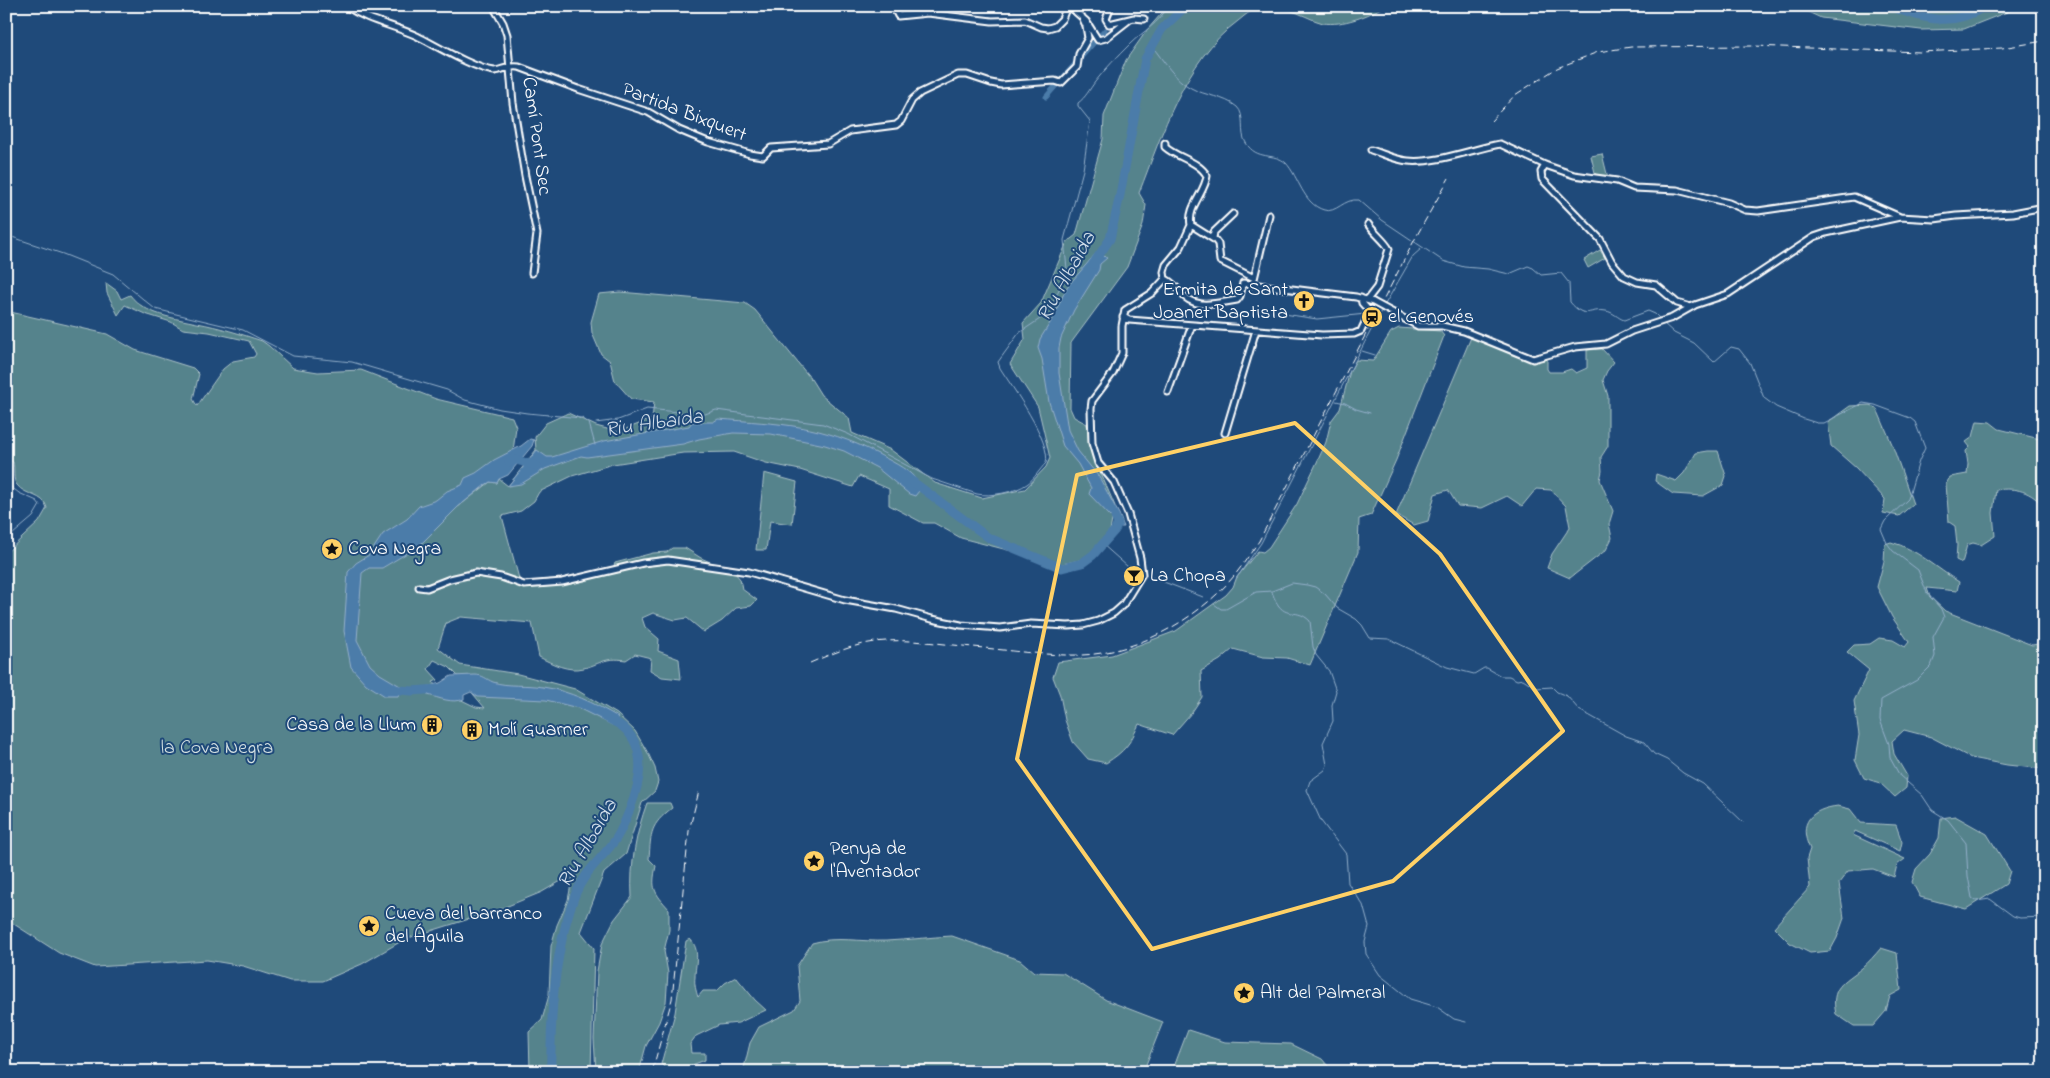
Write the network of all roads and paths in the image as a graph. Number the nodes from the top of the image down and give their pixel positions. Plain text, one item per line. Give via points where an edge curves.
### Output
1 (346, 6) edge
2 (493, 6) edge
3 (1068, 6) edge
4 (1111, 6) edge
5 (896, 12) dead end
6 (1082, 17) junction
7 (1144, 19) dead end
8 (1129, 20) junction
9 (510, 66) junction
10 (1165, 143) dead end
11 (1371, 150) dead end
12 (1545, 165) junction
13 (2044, 207) edge
14 (1233, 214) dead end
15 (1269, 215) dead end
16 (1900, 216) junction
17 (1368, 224) dead end
18 (1191, 225) junction
19 (1213, 238) junction
20 (532, 273) dead end
21 (1254, 278) junction
22 (1165, 279) junction
23 (1252, 284) junction
24 (1364, 299) junction
25 (1691, 307) junction
26 (1123, 317) junction
27 (1192, 325) junction
28 (1256, 330) junction
29 (1168, 392) dead end
30 (1224, 433) dead end
31 (419, 587) dead end

1 - 9 street via 375,22 398,28 489,69 495,71
2 - 9 street, Camí Pont Sec via 507,35
3 - 5 street via 1062,19 1048,28 1024,20 992,21 928,13 898,16
3 - 6 street
4 - 8 street via 1107,22
6 - 8 street via 1098,40 1106,38
6 - 9 street, Partida Bixquert via 1087,40 1079,54 1077,67 1062,83 1001,85 958,75 920,93 896,125 850,131 828,144 771,148 763,156 708,142 648,112 578,90 520,66
7 - 8 street
9 - 20 street, Camí Pont Sec via 513,103 537,234
10 - 18 street via 1171,152 1198,166 1207,176 1190,218
11 - 12 street via 1391,158 1419,161 1500,144
12 - 16 street via 1574,176 1617,181 1634,188 1677,190 1750,211 1854,197
12 - 25 street via 1542,179 1600,239 1624,276 1656,285 1677,303
13 - 16 street via 2013,213 1934,219
14 - 19 street via 1214,232
15 - 21 street
16 - 25 street via 1814,237 1728,294
17 - 24 street via 1389,250 1378,284
18 - 19 street
18 - 22 street via 1181,247 1166,265
19 - 21 street via 1218,244 1220,260
21 - 23 street
22 - 23 street via 1171,281 1186,299 1202,305 1239,298 1243,283
22 - 26 street via 1152,293 1127,308
23 - 24 street
24 - 25 street, bridge via 1418,326 1464,331 1533,359 1575,347 1606,344 1632,331 1672,318
24 - 28 street via 1362,303 1370,312 1358,334
26 - 27 street
26 - 31 street via 1121,358 1110,379 1092,401 1092,443 1098,462 1123,500 1142,569 1140,580 1123,605 1098,621 1083,625 1031,624 1000,628 961,625 852,602 749,572 668,560 562,582 524,585 476,573 427,588
27 - 28 street
27 - 29 street
28 - 30 street

